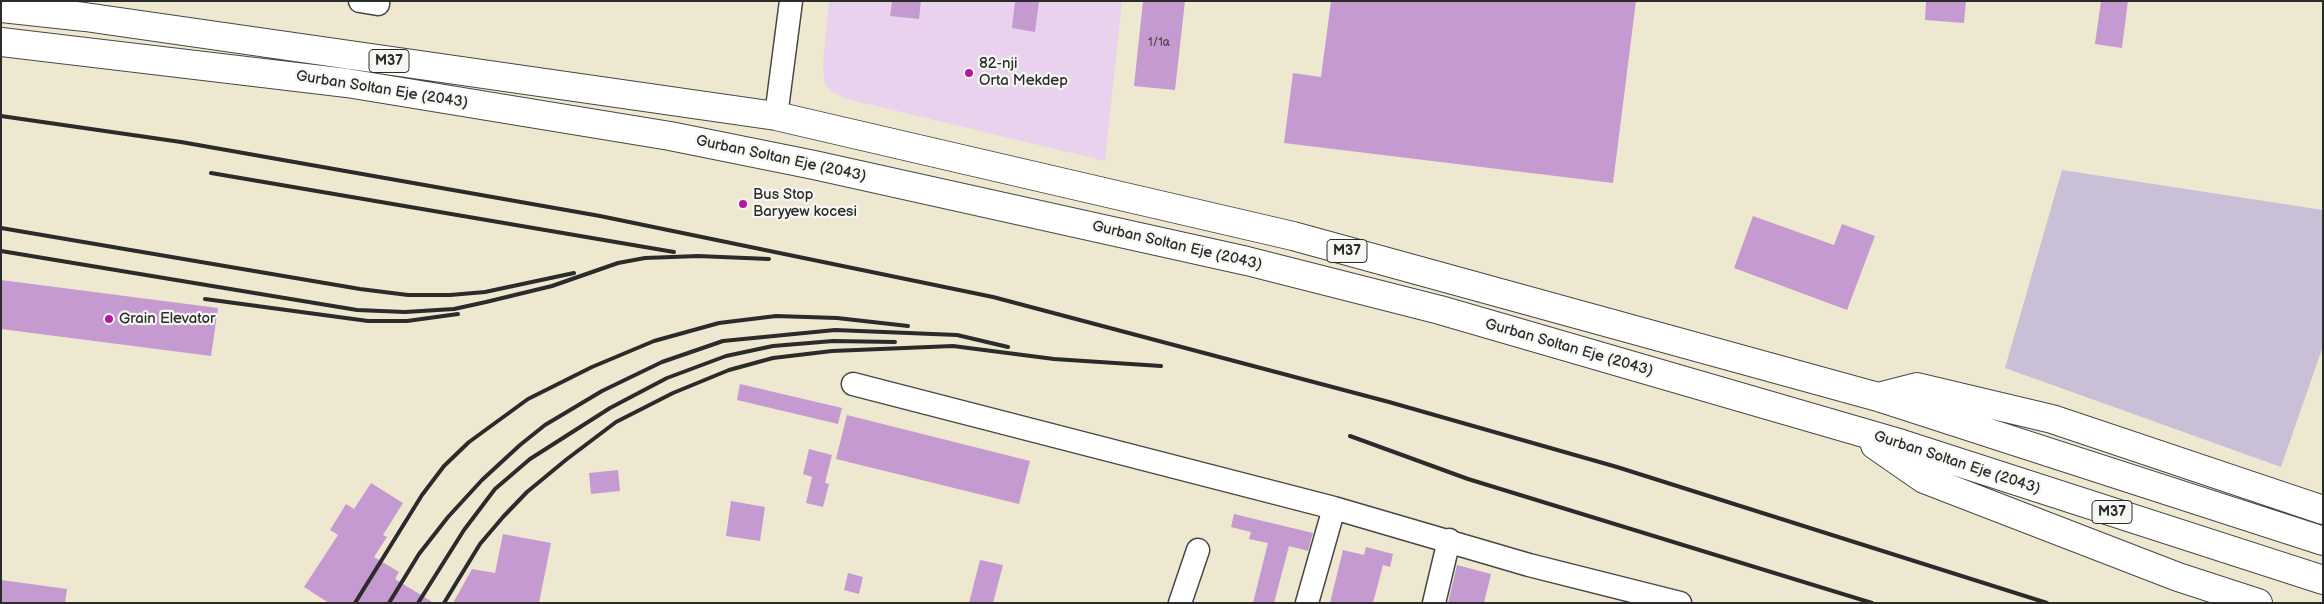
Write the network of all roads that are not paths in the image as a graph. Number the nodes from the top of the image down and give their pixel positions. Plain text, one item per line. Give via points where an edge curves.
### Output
1 (30, 1) edge
2 (791, 1) edge
3 (1, 8) edge
4 (85, 17) junction
5 (1, 42) edge
6 (776, 116) junction
7 (853, 384) dead end
8 (1878, 397) junction
9 (1856, 431) junction
10 (1334, 508) junction
11 (2323, 510) edge
12 (1449, 540) junction
13 (2323, 541) edge
14 (1198, 550) dead end
15 (2323, 580) edge
16 (1180, 603) edge
17 (1307, 603) edge
18 (1434, 603) edge
19 (1680, 603) edge
20 (2258, 603) edge

1 - 4 highway
2 - 6 street
3 - 4 highway, Gurban Soltan Eje (2043) / M37
4 - 6 highway, Gurban Soltan Eje (2043) / M37
5 - 9 highway, Gurban Soltan Eje (2043) / M37 via 347,83 670,136 814,165 1237,259 1430,308
6 - 8 highway, Gurban Soltan Eje (2043) / M37 via 1293,236
7 - 10 street
8 - 11 highway via 1917,387 2052,419
8 - 13 highway, Gurban Soltan Eje (2043) / M37
9 - 15 highway, Gurban Soltan Eje (2043) / M37
9 - 20 highway via 1924,479 2178,577
10 - 12 street
10 - 17 street
12 - 18 street
12 - 19 street via 1528,565
14 - 16 street

